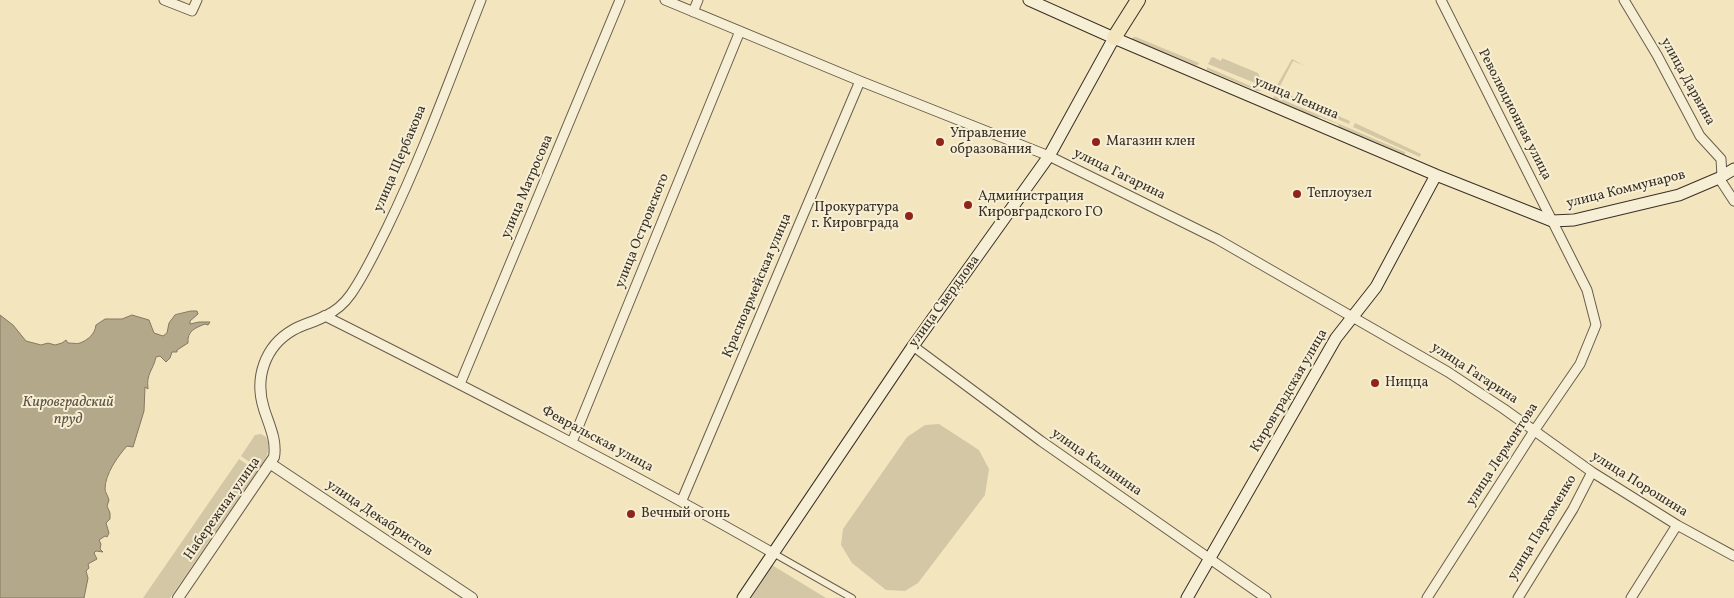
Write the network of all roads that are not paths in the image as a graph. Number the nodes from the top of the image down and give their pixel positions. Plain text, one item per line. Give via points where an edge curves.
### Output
1 (164, 0) edge
2 (197, 0) edge
3 (482, 0) edge
4 (620, 0) edge
5 (664, 0) edge
6 (698, 0) edge
7 (1029, 0) edge
8 (1138, 0) edge
9 (1441, 0) edge
10 (1624, 0) edge
11 (693, 12) junction
12 (740, 31) junction
13 (1114, 38) junction
14 (860, 81) junction
15 (1049, 156) junction
16 (1734, 169) edge
17 (1436, 175) junction
18 (1720, 177) junction
19 (1734, 201) edge
20 (1552, 222) junction
21 (325, 316) junction
22 (1354, 317) junction
23 (1596, 325) joint
24 (913, 346) junction
25 (460, 384) junction
26 (1534, 430) junction
27 (572, 442) junction
28 (271, 464) junction
29 (1592, 472) junction
30 (682, 500) junction
31 (1676, 525) junction
32 (773, 552) junction
33 (1734, 556) edge
34 (1210, 559) junction
35 (178, 598) edge
36 (472, 598) edge
37 (743, 598) edge
38 (852, 598) edge
39 (1187, 598) edge
40 (1266, 598) edge
41 (1427, 598) edge
42 (1518, 598) edge
43 (1630, 598) edge

1 - 2 street via 192,11
3 - 21 street, улица Щербакова via 409,181 385,231 351,294 335,311
4 - 25 street, улица Матросова
5 - 11 street, улица Гагарина
6 - 11 street
7 - 13 main road, улица Ленина
8 - 13 main road, улица Свердлова
9 - 20 street, Революционная улица
10 - 18 street, улица Дарвина via 1700,136 1720,159
11 - 12 street, улица Гагарина
12 - 14 street, улица Гагарина
12 - 27 street, улица Островского
13 - 15 main road, улица Свердлова
13 - 17 main road, улица Ленина
14 - 15 street, улица Гагарина
14 - 30 street, Красноармейская улица
15 - 22 street, улица Гагарина via 1217,239
15 - 24 main road, улица Свердлова
16 - 18 main road, улица Коммунаров
17 - 20 main road, улица Ленина
17 - 22 main road, Кировградская улица via 1376,287
18 - 19 street, улица Дарвина
18 - 20 main road, улица Коммунаров via 1679,195 1574,220
20 - 23 street, Революционная улица via 1587,290
21 - 25 street, Февральская улица
21 - 28 street, Набережная улица via 282,338 272,348 263,366 259,384 261,400 275,442
22 - 26 street, улица Гагарина via 1448,372
22 - 34 main road, Кировградская улица via 1336,338
23 - 26 street, улица Лермонтова via 1580,364
24 - 32 main road, улица Свердлова
24 - 34 street, улица Калинина via 1041,441
25 - 27 street, Февральская улица
26 - 29 street, улица Порошина
26 - 41 street, улица Лермонтова
27 - 30 street, Февральская улица
28 - 35 street, Набережная улица
28 - 36 street, улица Декабристов
29 - 31 street, улица Порошина
29 - 42 street, улица Пархоменко
30 - 32 street, Февральская улица
31 - 33 street, улица Порошина
31 - 43 street
32 - 37 main road, улица Свердлова
32 - 38 street, Февральская улица
34 - 39 main road, Кировградская улица
34 - 40 street, улица Калинина

